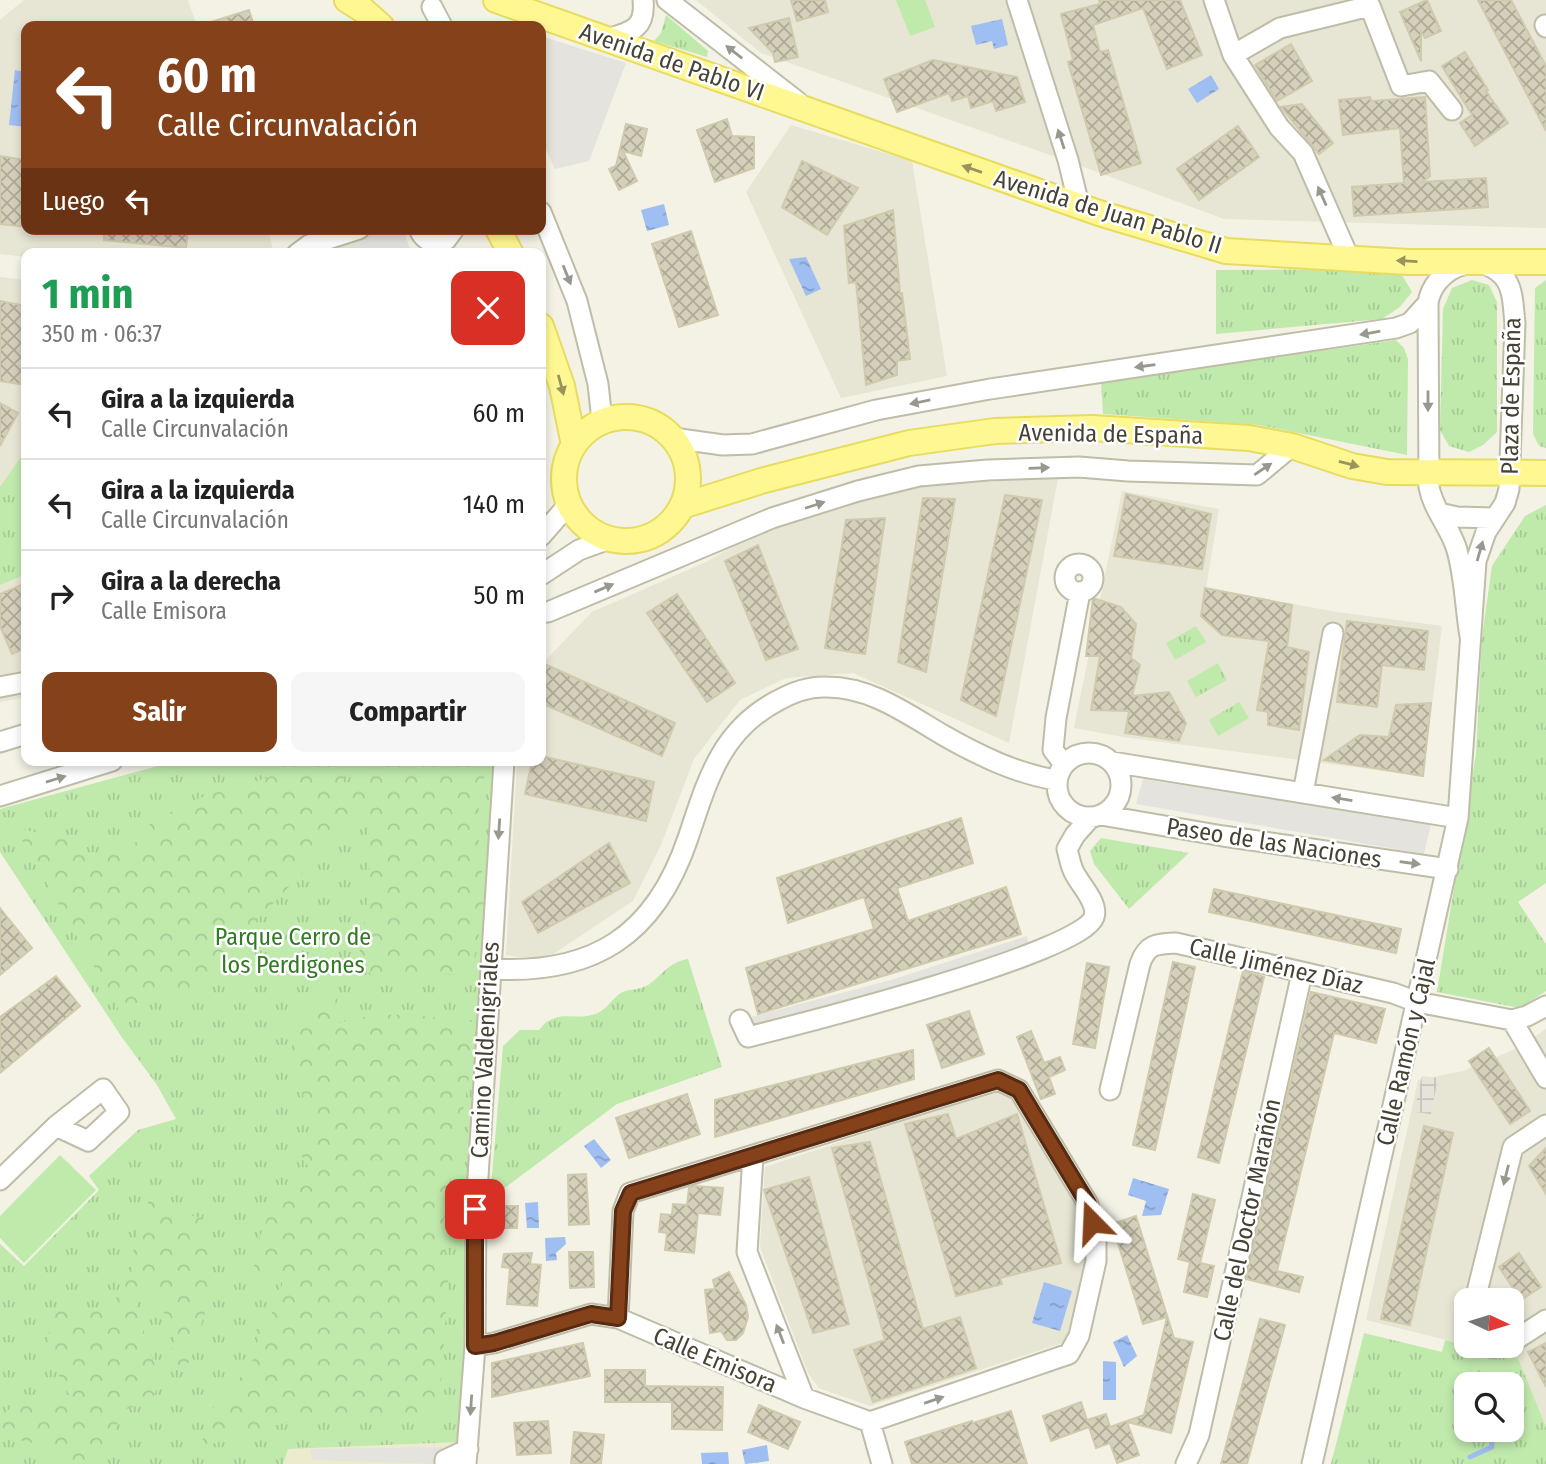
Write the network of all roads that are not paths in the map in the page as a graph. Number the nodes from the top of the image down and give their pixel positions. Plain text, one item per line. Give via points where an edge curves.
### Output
1 (347, 0) edge
2 (496, 0) edge
3 (643, 0) edge
4 (667, 0) edge
5 (1214, 0) edge
6 (1023, 2) edge
7 (432, 7) dead end
8 (375, 21) edge
9 (439, 21) edge
10 (607, 39) junction
11 (1233, 55) junction
12 (807, 109) junction
13 (1452, 110) dead end
14 (1079, 205) junction
15 (546, 224) edge
16 (340, 235) edge
17 (422, 235) edge
18 (445, 240) edge
19 (305, 248) edge
20 (1349, 258) junction
21 (1546, 262) edge
22 (1475, 263) junction
23 (1428, 303) junction
24 (546, 340) edge
25 (603, 421) junction
26 (673, 438) junction
27 (573, 445) junction
28 (1292, 446) junction
29 (1510, 472) junction
30 (1427, 473) junction
31 (1546, 473) edge
32 (569, 504) junction
33 (682, 506) junction
34 (1499, 511) junction
35 (1439, 513) junction
36 (546, 530) edge
37 (609, 539) junction
38 (546, 572) edge
39 (1080, 592) dead end
40 (546, 612) edge
41 (1333, 633) dead end
42 (1470, 636) junction
43 (21, 683) edge
44 (0, 687) edge
45 (21, 736) edge
46 (0, 742) edge
47 (1112, 762) junction
48 (96, 766) edge
49 (504, 766) edge
50 (1060, 772) junction
51 (1303, 793) junction
52 (0, 796) edge
53 (1096, 816) junction
54 (1458, 818) junction
55 (1448, 869) junction
56 (491, 969) junction
57 (1302, 974) junction
58 (1418, 1002) junction
59 (1546, 1006) edge
60 (740, 1020) dead end
61 (1512, 1020) junction
62 (1546, 1078) edge
63 (1110, 1090) dead end
64 (1546, 1125) edge
65 (56, 1126) dead end
66 (752, 1156) junction
67 (0, 1180) edge
68 (1478, 1288) edge
69 (618, 1318) junction
70 (1546, 1320) edge
71 (1524, 1334) edge
72 (475, 1346) junction
73 (804, 1398) junction
74 (870, 1422) junction
75 (467, 1457) edge
76 (445, 1464) edge
77 (882, 1464) edge
78 (1186, 1464) edge
79 (1312, 1464) edge

1 - 8 main road
2 - 10 main road, Avenida de Pablo VI
3 - 10 street via 642,19 636,28
12 -> 4 street
5 - 11 street
14 -> 6 street
7 - 9 street
10 - 12 main road, Avenida de Pablo VI
11 - 13 street via 1280,28 1370,6 1401,86 1430,81
20 -> 11 street via 1303,153 1279,127
14 -> 12 main road, Avenida de Juan Pablo II
14 - 20 main road, Avenida de Juan Pablo II via 1226,251
15 -> 25 street via 578,301
16 - 19 street
17 - 18 street
22 -> 20 main road, Avenida de Juan Pablo II
21 - 22 main road, Avenida de Juan Pablo II
22 - 23 street via 1443,274
22 - 29 street, Plaza de España via 1502,275 1513,301
23 -> 26 street, Avenida de España via 1409,323 1396,328 990,389 876,410 752,444 723,446
23 -> 30 street
24 -> 27 main road via 562,386
25 - 26 main road via 628,416 653,422
25 - 27 main road
26 - 33 main road via 687,471
27 - 32 main road via 564,474
28 -> 30 main road, Avenida de España via 1352,466
28 - 33 main road, Avenida de España via 1092,428 995,431 909,443
40 -> 28 street via 772,518 919,476 1080,467 1257,475
29 - 30 main road, Avenida de España
29 - 31 main road, Avenida de España
29 - 34 street, Plaza de España via 1509,489
30 - 35 street
31 - 34 street
32 - 36 street
32 - 37 main road via 585,526
33 - 37 main road via 669,524 651,536
34 - 35 street via 1457,517
42 -> 34 street, Calle Ramón y Cajal via 1476,561
35 - 42 street, Calle Ramón y Cajal via 1457,551
37 - 38 street via 579,550
39 - 50 street, Paseo de las Naciones via 1056,718 1054,750
41 - 51 street
42 - 54 street, Calle Ramón y Cajal
43 - 44 street
45 - 46 street
47 - 50 street via 1093,752 1078,754
47 - 51 street
47 - 53 street via 1121,792 1110,810
52 -> 48 street
49 -> 56 street, Camino Valdenigriales
50 - 53 street, Paseo de las Naciones via 1062,804 1079,816
50 - 56 street via 1019,771 988,759 873,696 825,686 801,691 748,719 722,751 676,871 642,923 597,953 566,965 522,971
54 -> 51 street
53 -> 55 street, Paseo de las Naciones
53 - 60 street via 1067,849 1094,907 1094,918 1063,942 913,993 748,1037
54 - 55 street, Calle Ramón y Cajal
55 - 58 street, Calle Ramón y Cajal
56 - 72 street, Camino Valdenigriales via 475,1209
57 - 58 street, Calle Jiménez Díaz
57 - 63 street, Calle Jiménez Díaz via 1176,943 1153,946 1144,952 1140,964
57 - 78 street, Calle del Doctor Marañón via 1199,1435
58 - 61 street, Calle Jiménez Díaz
58 - 79 street, Calle Ramón y Cajal
59 - 61 street
61 - 62 street
64 -> 68 street via 1513,1147
65 - 67 street
66 - 69 street via 631,1193 623,1211
73 -> 66 street via 747,1251
74 -> 66 street via 1069,1354 1079,1336 1096,1261 1088,1204 1019,1090 998,1080
69 - 72 street, Calle Emisora via 591,1314
69 - 73 street, Calle Emisora
70 - 71 street
72 -> 75 street, Camino Valdenigriales
73 - 74 street, Calle Emisora
74 - 77 street
75 - 76 street via 445,1460

